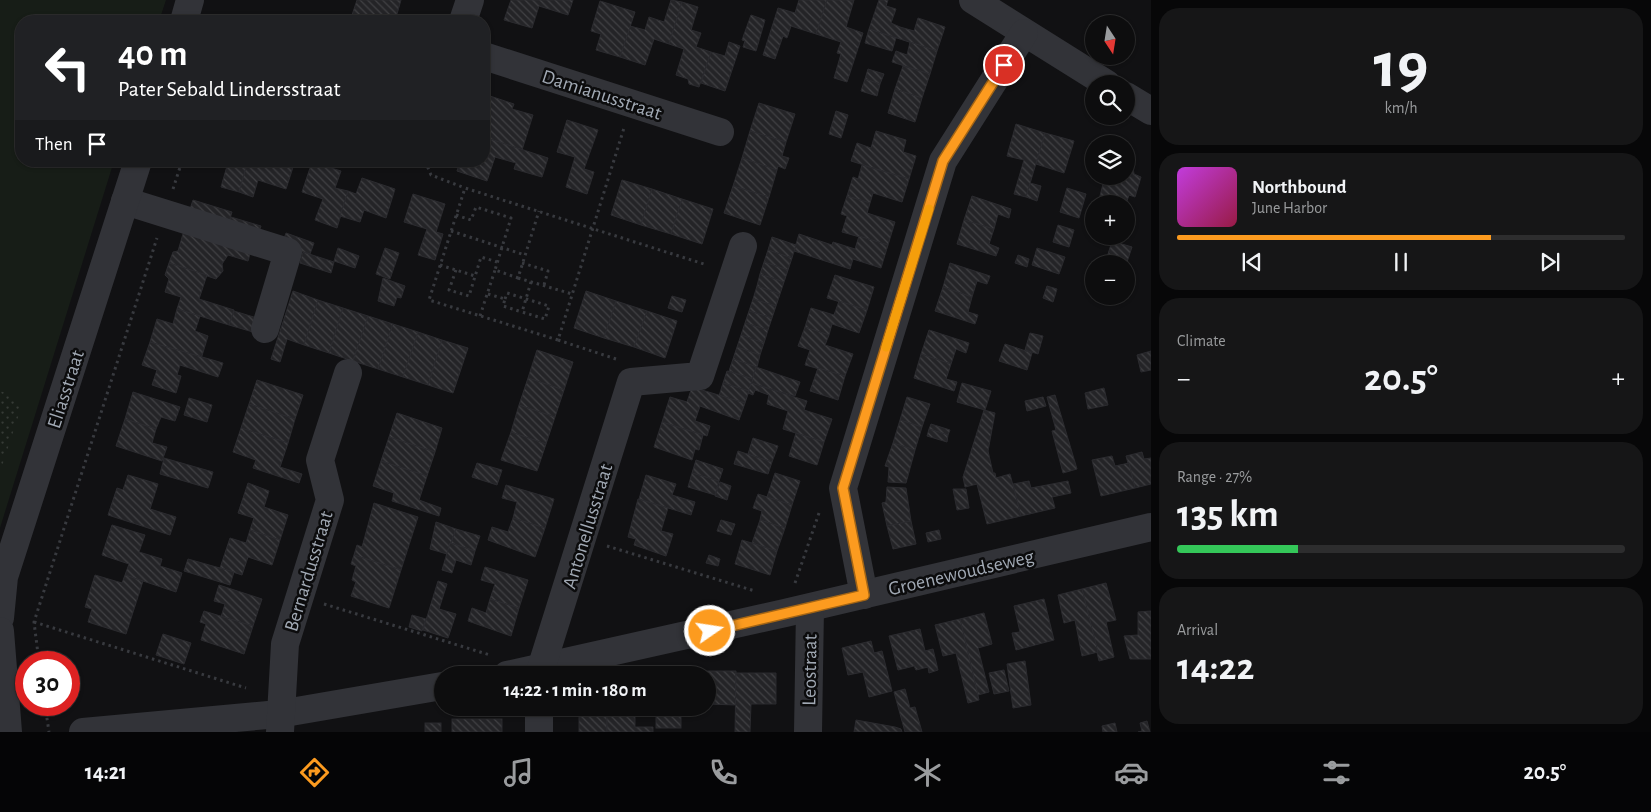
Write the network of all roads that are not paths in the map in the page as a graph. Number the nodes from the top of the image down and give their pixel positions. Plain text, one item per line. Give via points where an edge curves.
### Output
1 (190, 0) edge
2 (470, 0) edge
3 (973, 0) edge
4 (186, 15) edge
5 (465, 15) edge
6 (1024, 33) junction
7 (490, 58) edge
8 (1092, 75) edge
9 (1135, 101) edge
10 (1151, 111) edge
11 (720, 132) dead end
12 (136, 167) edge
13 (125, 201) junction
14 (743, 246) dead end
15 (265, 329) dead end
16 (348, 373) dead end
17 (1151, 527) edge
18 (864, 595) junction
19 (798, 611) junction
20 (0, 618) edge
21 (0, 631) edge
22 (541, 666) edge
23 (564, 666) edge
24 (434, 687) edge
25 (280, 715) edge
26 (539, 716) edge
27 (8, 732) edge
28 (84, 732) edge
29 (539, 732) edge
30 (808, 732) edge

1 - 4 street
2 - 5 street
3 - 6 street
6 - 8 street
6 - 18 street via 943,161 843,488
7 - 11 street, Damianusstraat
9 - 10 street
12 - 13 street, Eliasstraat
13 - 15 street via 288,252
13 - 20 street, Eliasstraat via 4,577
14 - 22 street, Antonellusstraat via 700,376 631,382
16 - 25 street, Bernardusstraat via 320,460 330,500 285,644
17 - 18 street, Groenewoudseweg
18 - 19 street, Groenewoudseweg
19 - 23 street, Groenewoudseweg
19 - 30 street, Leostraat
21 - 27 street
24 - 25 street
25 - 28 street
26 - 29 street

